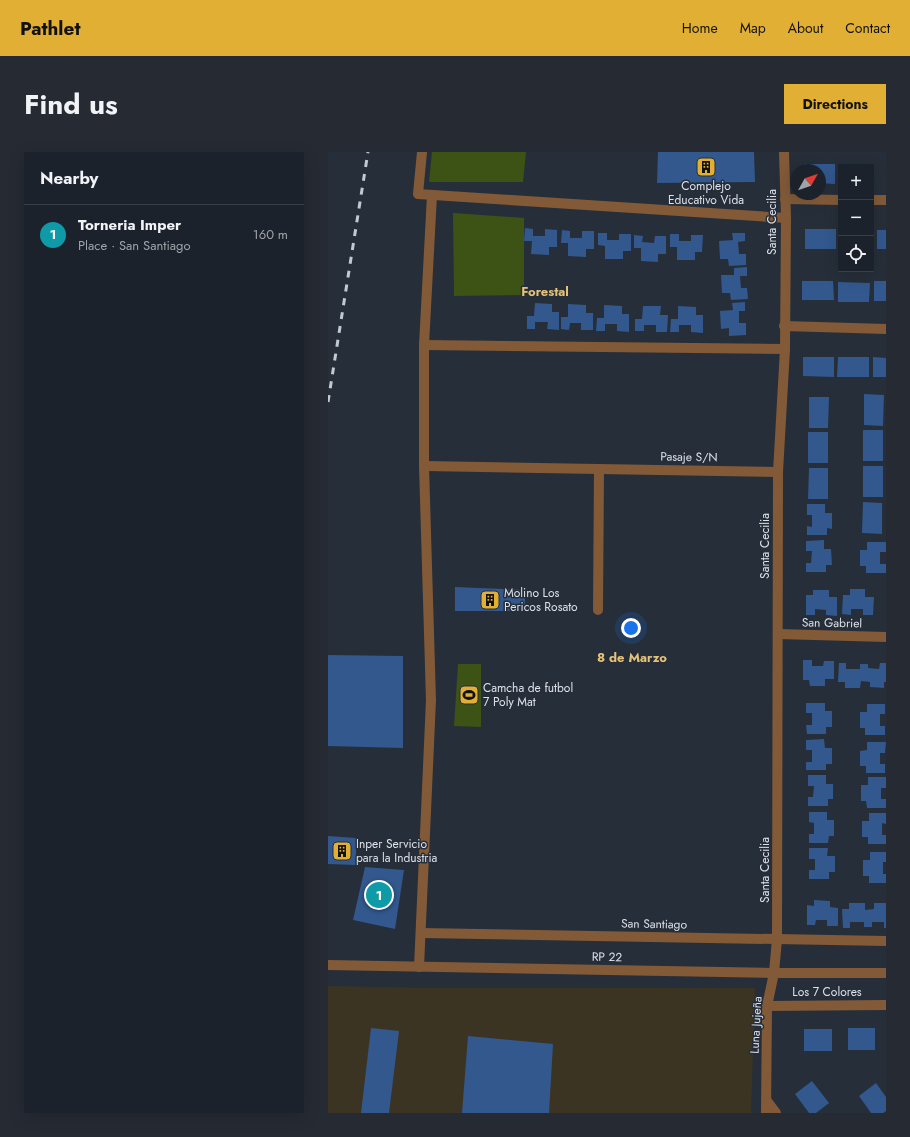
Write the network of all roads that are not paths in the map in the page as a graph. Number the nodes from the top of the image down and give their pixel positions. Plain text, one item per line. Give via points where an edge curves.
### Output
1 (422, 152) edge
2 (784, 152) edge
3 (432, 195) junction
4 (785, 199) junction
5 (838, 200) edge
6 (874, 200) edge
7 (886, 200) edge
8 (786, 218) junction
9 (784, 326) junction
10 (886, 329) edge
11 (424, 344) junction
12 (784, 349) junction
13 (424, 466) junction
14 (599, 469) junction
15 (778, 472) junction
16 (598, 610) dead end
17 (778, 634) junction
18 (886, 637) edge
19 (421, 933) junction
20 (777, 939) junction
21 (886, 941) edge
22 (328, 965) edge
23 (419, 967) junction
24 (774, 973) junction
25 (886, 973) edge
26 (886, 1005) edge
27 (767, 1006) junction
28 (766, 1101) junction
29 (766, 1113) edge
30 (776, 1113) edge

1 - 3 street via 418,194
2 - 4 street, Santa Cecilia
3 - 8 street
3 - 11 street
4 - 5 street
4 - 8 street, Santa Cecilia
6 - 7 street
8 - 9 street, Santa Cecilia
9 - 10 street
9 - 12 street, Santa Cecilia
11 - 12 street
11 - 13 street
12 - 15 street, Santa Cecilia
13 - 14 street, Pasaje S/N
13 - 19 street via 431,700
14 - 15 street, Pasaje S/N
14 - 16 street
15 - 17 street, Santa Cecilia
17 - 18 street, San Gabriel
17 - 20 street, Santa Cecilia
19 - 20 street, San Santiago
19 - 23 street
20 - 21 street, San Santiago
20 - 24 street, Luna Jujeña
22 - 23 street, RP 22
23 - 24 street, RP 22
24 - 25 street, RP 22
24 - 27 street, Luna Jujeña
26 - 27 street, Los 7 Colores
27 - 28 street, Luna Jujeña
28 - 29 street, Luna Jujeña
28 - 30 street

